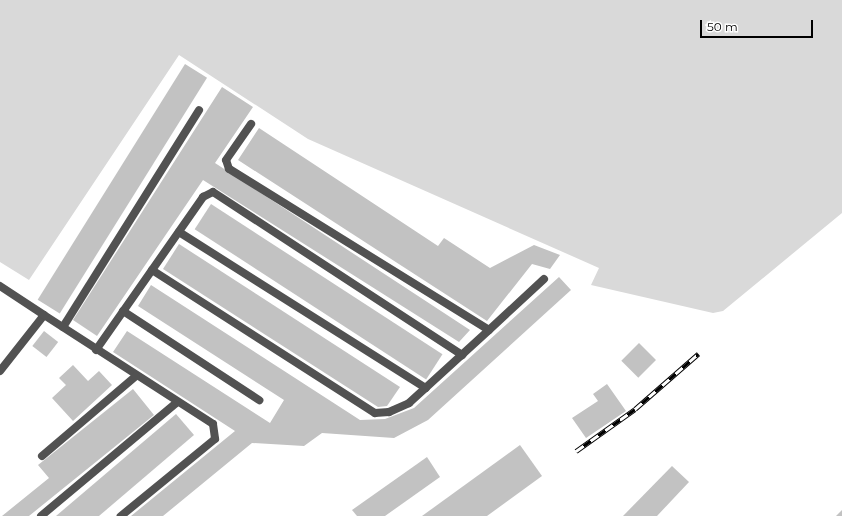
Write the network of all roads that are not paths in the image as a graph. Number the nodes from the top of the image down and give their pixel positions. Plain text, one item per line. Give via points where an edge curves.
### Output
1 (200, 110) dead end
2 (251, 124) dead end
3 (179, 232) junction
4 (152, 270) junction
5 (544, 279) dead end
6 (0, 286) edge
7 (123, 311) junction
8 (44, 315) junction
9 (63, 327) junction
10 (489, 330) junction
11 (96, 350) junction
12 (462, 355) junction
13 (0, 370) edge
14 (136, 376) junction
15 (426, 388) junction
16 (259, 400) dead end
17 (176, 403) junction
18 (42, 456) dead end
19 (42, 516) edge
20 (121, 516) edge

1 - 9 street
2 - 10 street via 226,160 229,169
3 - 4 street
3 - 12 street via 202,197 213,192
3 - 15 street
4 - 7 street
4 - 15 street via 375,412 388,412 410,403
5 - 10 street
6 - 8 street
7 - 11 street
7 - 16 street
8 - 9 street
8 - 13 street
9 - 11 street
10 - 12 street
11 - 14 street
12 - 15 street
14 - 17 street
14 - 18 street
17 - 19 street
17 - 20 street via 213,424 215,439

